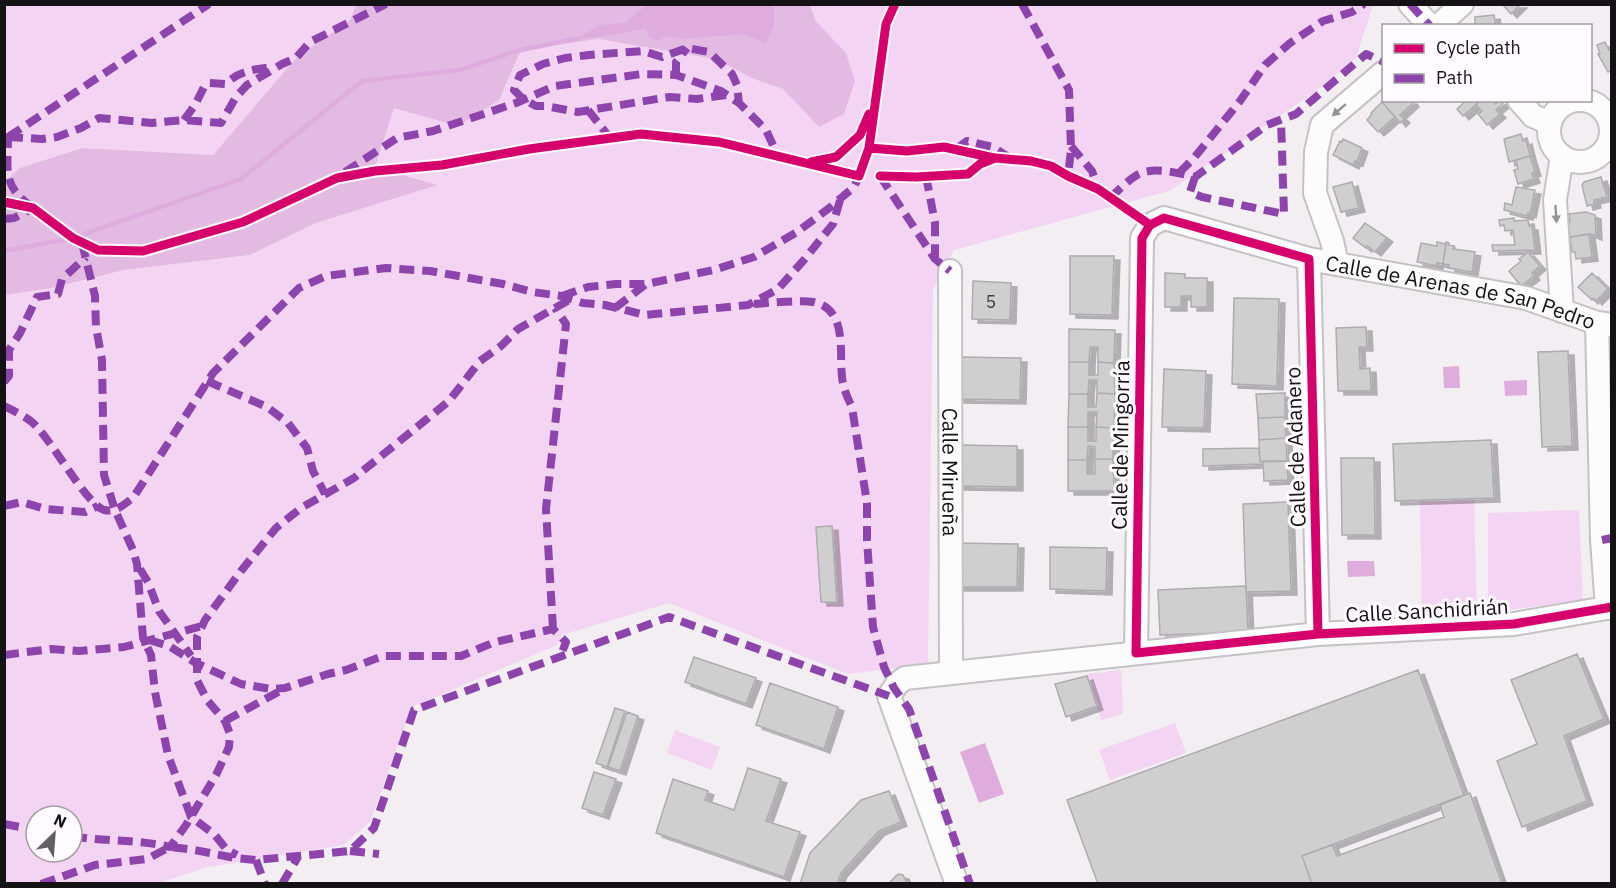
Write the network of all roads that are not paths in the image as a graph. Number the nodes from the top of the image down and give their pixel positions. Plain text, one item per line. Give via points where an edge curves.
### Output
1 (1410, 4) edge
2 (1462, 4) edge
3 (1428, 24) edge
4 (1440, 24) edge
5 (1382, 73) edge
6 (1522, 102) edge
7 (1604, 102) edge
8 (1550, 123) junction
9 (1608, 152) edge
10 (1562, 156) junction
11 (1142, 238) joint
12 (1309, 259) junction
13 (1337, 264) junction
14 (950, 271) dead end
15 (1562, 310) junction
16 (1604, 324) edge
17 (1607, 539) edge
18 (1609, 607) edge
19 (1318, 634) junction
20 (1136, 653) junction
21 (951, 672) junction
22 (957, 884) edge

1 - 3 street
2 - 4 street
5 -> 13 street via 1322,125 1316,152 1315,193
6 - 8 street via 1533,116
7 - 8 street via 1569,102 1560,107
7 - 9 street via 1611,130
8 - 10 street via 1551,142
9 - 10 street via 1580,162
10 -> 15 street via 1555,200
11 - 12 street, Calle de Arenas de San Pedro via 1150,225 1164,218
11 - 20 street, Calle de Mingorría
12 - 13 street, Calle de Arenas de San Pedro
12 - 19 street, Calle de Adanero
13 - 15 street, Calle de Arenas de San Pedro via 1526,298
14 - 21 street, Calle Mirueña
15 - 16 street, Calle de Arenas de San Pedro
16 - 17 street
17 - 18 street
18 - 19 street, Calle Sanchidrián via 1514,624
19 - 20 street, Calle Sanchidrián
20 - 21 street, Calle Sanchidrián
21 - 22 street, Calle Sanchidrián via 906,678 889,696

